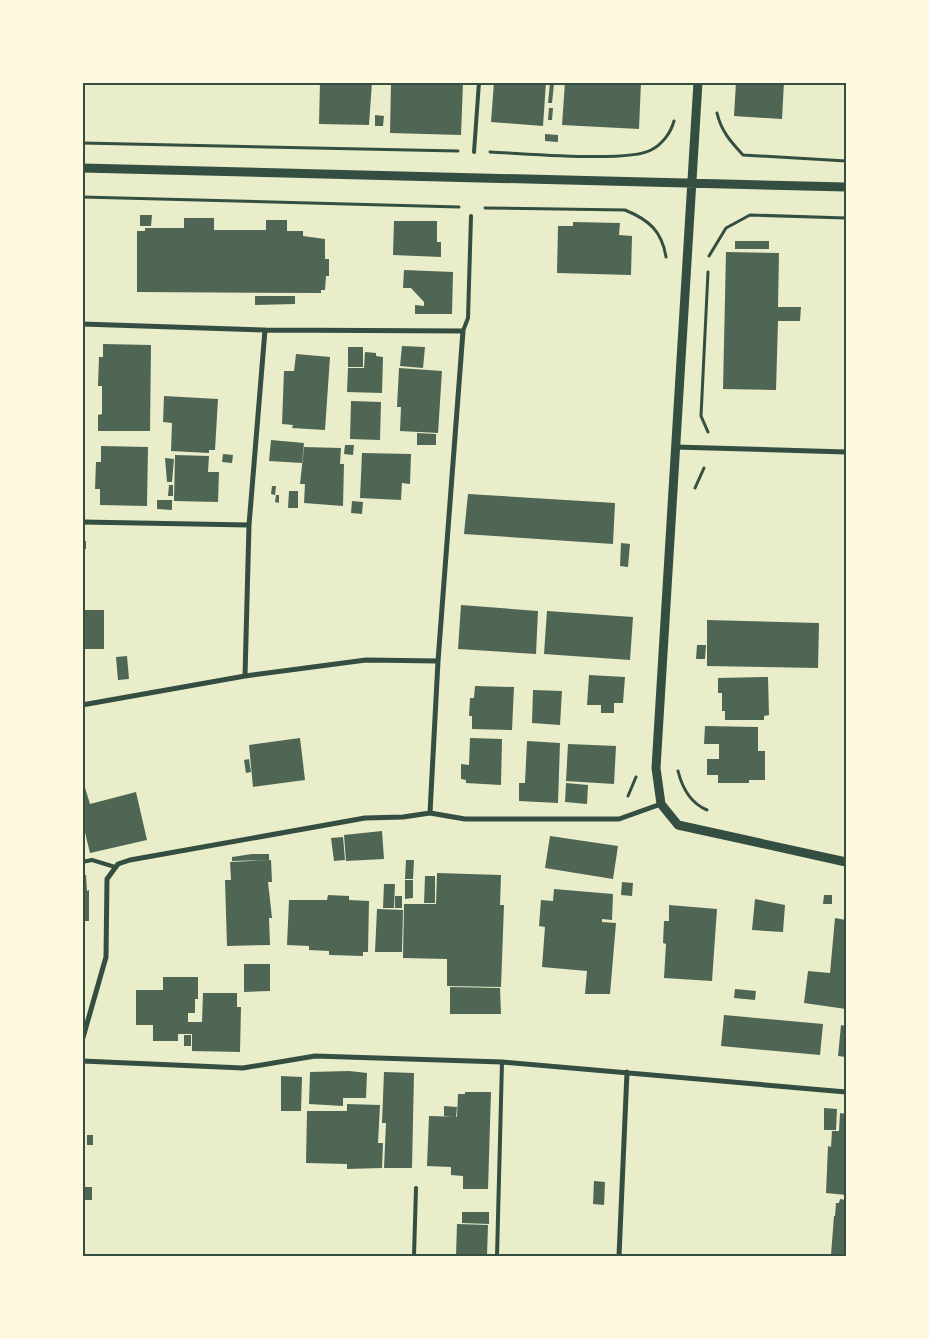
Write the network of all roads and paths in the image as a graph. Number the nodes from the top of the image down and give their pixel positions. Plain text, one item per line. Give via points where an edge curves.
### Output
1 (479, 82) edge
2 (698, 82) edge
3 (717, 112) dead end
4 (675, 116) dead end
5 (82, 143) edge
6 (465, 151) dead end
7 (474, 152) dead end
8 (482, 152) dead end
9 (846, 161) edge
10 (82, 168) edge
11 (692, 184) junction
12 (846, 187) edge
13 (82, 197) edge
14 (460, 208) dead end
15 (485, 208) dead end
16 (472, 216) dead end
17 (846, 218) edge
18 (666, 267) dead end
19 (82, 324) edge
20 (265, 330) junction
21 (463, 331) junction
22 (708, 432) dead end
23 (675, 447) junction
24 (846, 452) edge
25 (704, 468) dead end
26 (694, 493) dead end
27 (82, 522) edge
28 (249, 524) junction
29 (438, 661) junction
30 (245, 676) junction
31 (82, 705) edge
32 (677, 768) dead end
33 (637, 769) dead end
34 (624, 800) dead end
35 (661, 804) junction
36 (430, 813) junction
37 (715, 814) dead end
38 (82, 862) edge
39 (846, 862) edge
40 (115, 867) junction
41 (82, 1041) edge
42 (82, 1061) edge
43 (502, 1062) junction
44 (627, 1072) junction
45 (846, 1092) edge
46 (416, 1188) dead end
47 (414, 1256) edge
48 (497, 1256) edge
49 (619, 1256) edge

1 - 7 lane
2 - 11 street
3 - 9 path via 719,124 743,155
4 - 8 path via 667,137 652,150 642,153 619,156
5 - 6 path
10 - 11 street
11 - 12 street
11 - 23 street
13 - 14 path
15 - 18 path via 625,210 642,217 664,241
16 - 21 lane via 468,318
17 - 22 path via 750,215 726,228 714,244 709,254 701,416
19 - 20 street
20 - 21 street
20 - 28 street
21 - 29 street
23 - 24 street
23 - 35 street via 656,768
25 - 26 path
27 - 28 street
28 - 30 street
29 - 30 street via 366,660
29 - 36 street
30 - 31 street
32 - 37 path via 681,783 691,798
33 - 34 path via 631,794
35 - 36 street via 619,819 465,819
35 - 39 street via 678,825
36 - 40 street via 345,822 130,860
38 - 40 lane via 92,860
40 - 41 street via 108,879 106,957
42 - 43 street via 243,1068 315,1056
43 - 44 street
43 - 48 lane
44 - 45 street
44 - 49 street
46 - 47 lane

